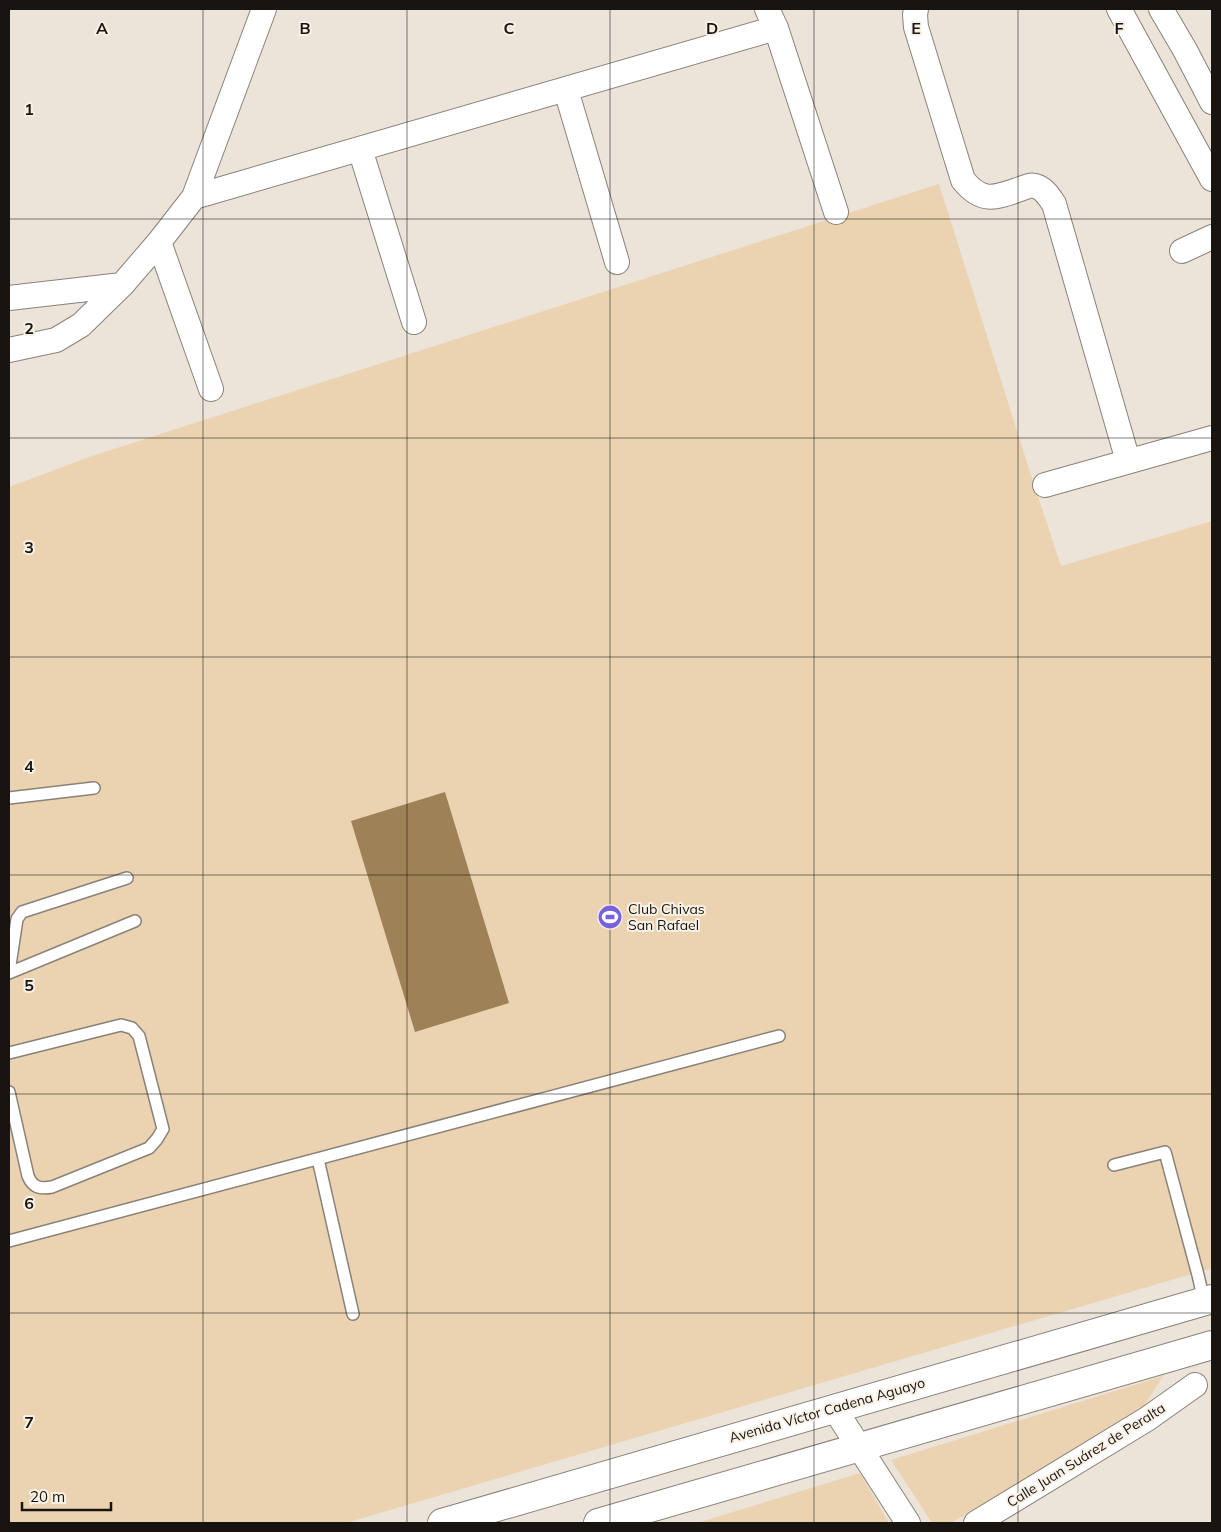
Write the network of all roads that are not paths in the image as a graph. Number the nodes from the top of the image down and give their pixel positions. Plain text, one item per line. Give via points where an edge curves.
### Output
1 (264, 9) edge
2 (916, 9) edge
3 (1119, 9) edge
4 (1161, 9) edge
5 (771, 18) edge
6 (566, 90) junction
7 (1212, 102) edge
8 (360, 149) junction
9 (1206, 154) edge
10 (1212, 179) edge
11 (194, 197) junction
12 (836, 212) dead end
13 (1212, 237) edge
14 (159, 242) junction
15 (1182, 251) dead end
16 (617, 262) dead end
17 (122, 285) junction
18 (9, 298) edge
19 (414, 322) dead end
20 (9, 350) edge
21 (212, 389) dead end
22 (1212, 438) edge
23 (1128, 461) junction
24 (1045, 485) dead end
25 (94, 788) dead end
26 (9, 798) edge
27 (127, 878) dead end
28 (135, 921) dead end
29 (9, 972) edge
30 (779, 1036) dead end
31 (9, 1053) edge
32 (9, 1092) edge
33 (318, 1159) junction
34 (1114, 1165) dead end
35 (9, 1241) edge
36 (1208, 1300) edge
37 (353, 1314) dead end
38 (1212, 1345) edge
39 (1195, 1385) dead end
40 (834, 1408) junction
41 (859, 1447) junction
42 (442, 1523) edge
43 (598, 1523) edge
44 (908, 1523) edge
45 (976, 1523) edge

1 - 11 street
2 - 23 street via 916,27 963,180 977,193 994,198 1030,185 1037,186 1054,204
3 - 9 street
4 - 7 street
5 - 6 street
5 - 12 street
6 - 8 street
6 - 16 street
8 - 11 street
8 - 19 street
9 - 10 street
11 - 14 street
13 - 15 street
14 - 17 street
14 - 21 street
17 - 18 street
17 - 20 street via 81,325 56,340
22 - 23 street
23 - 24 street
25 - 26 lane
27 - 29 lane via 22,912 17,919
28 - 29 lane
30 - 33 lane
31 - 32 lane via 121,1025 132,1028 139,1036 163,1129 149,1148 52,1187 35,1187 28,1176
33 - 35 lane
33 - 37 lane
34 - 36 lane via 1165,1152 1198,1275
36 - 40 street, Avenida Víctor Cadena Aguayo
38 - 41 street
39 - 45 street, Calle Juan Suárez de Peralta via 1147,1419
40 - 41 street
40 - 42 street, Avenida Víctor Cadena Aguayo
41 - 43 street
41 - 44 street

